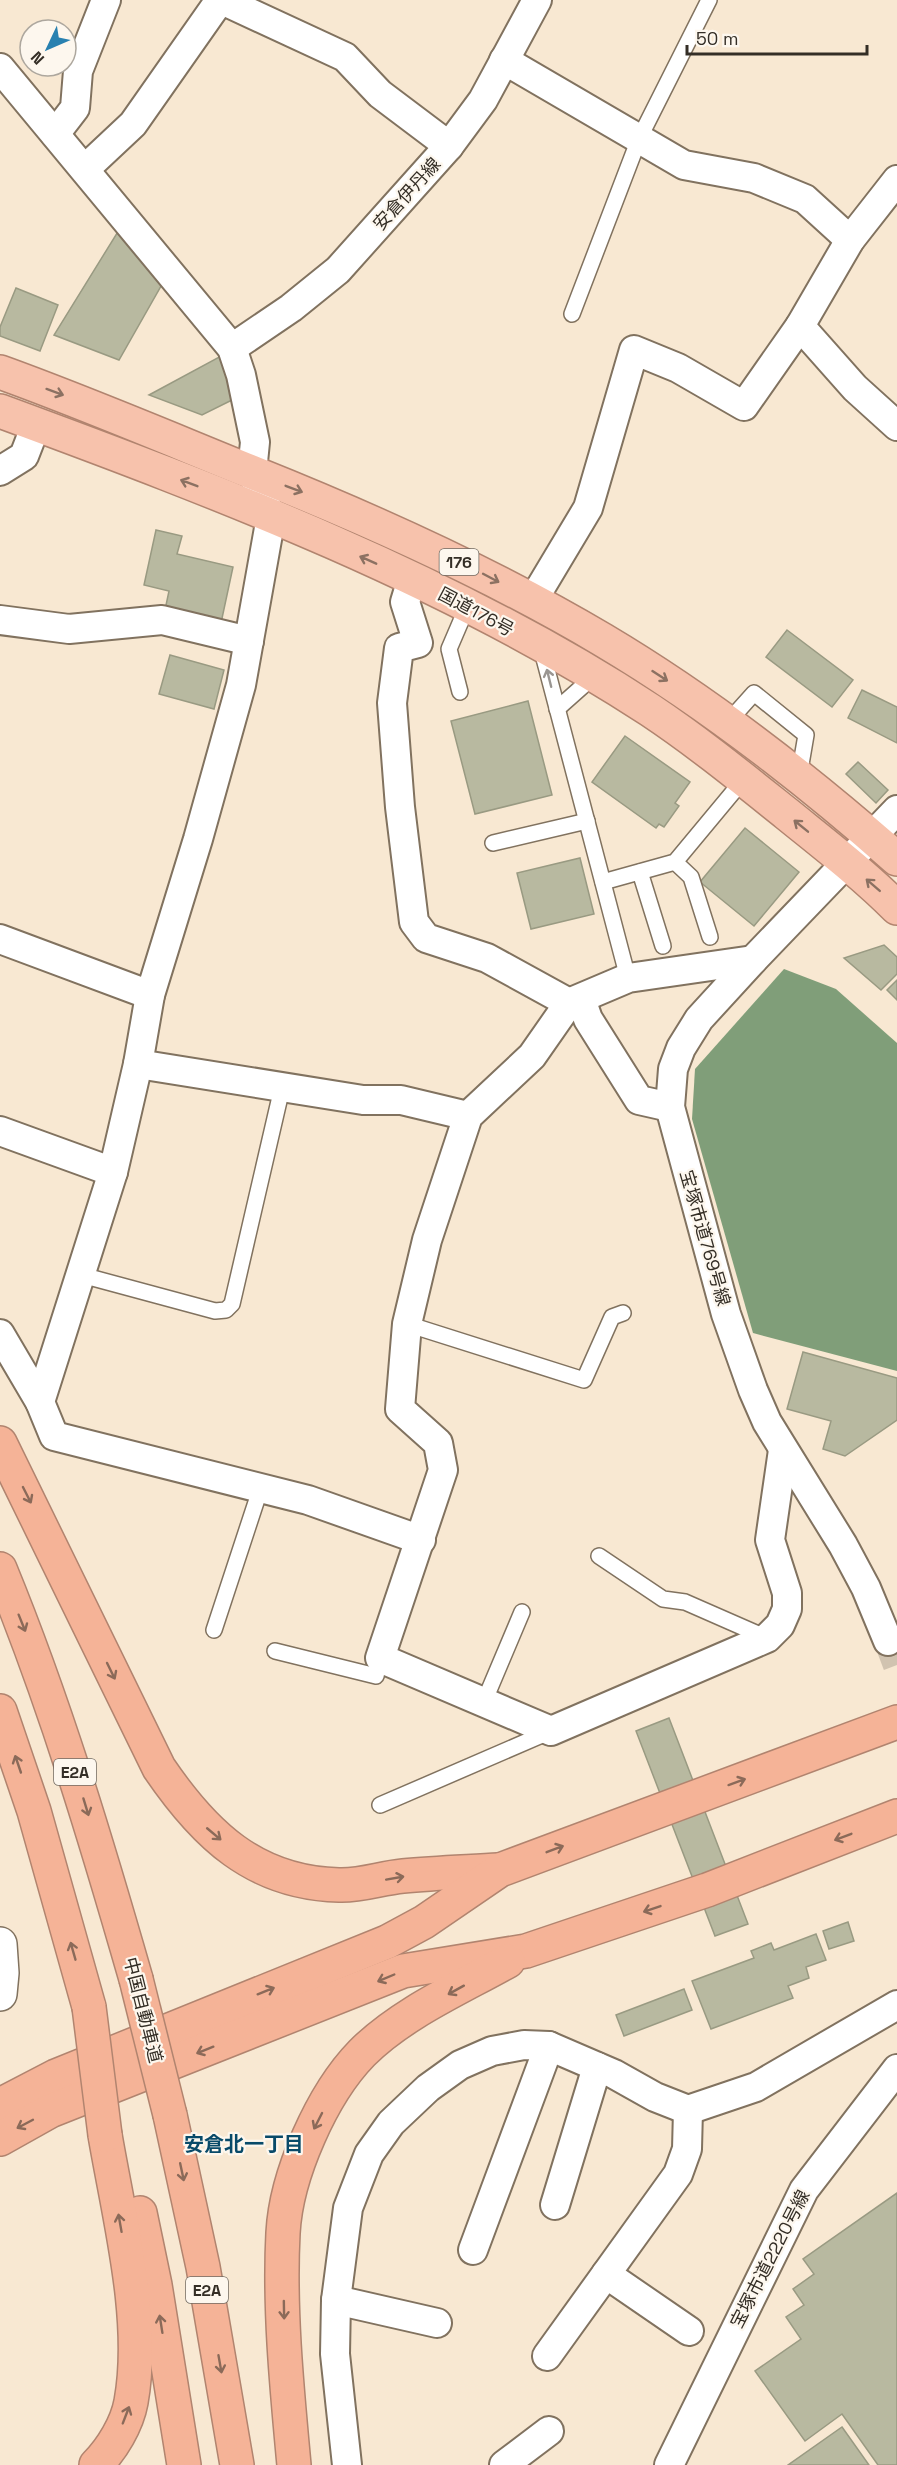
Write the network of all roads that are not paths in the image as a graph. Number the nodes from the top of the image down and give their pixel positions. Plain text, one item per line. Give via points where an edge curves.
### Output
1 (106, 0) edge
2 (221, 0) edge
3 (537, 0) edge
4 (709, 0) edge
5 (504, 60) junction
6 (0, 68) edge
7 (55, 134) junction
8 (639, 139) junction
9 (449, 146) junction
10 (85, 169) junction
11 (897, 180) edge
12 (888, 215) edge
13 (850, 240) junction
14 (572, 314) dead end
15 (800, 327) junction
16 (232, 348) junction
17 (0, 372) edge
18 (0, 411) edge
19 (36, 424) junction
20 (897, 426) edge
21 (0, 471) edge
22 (252, 472) junction
23 (271, 517) junction
24 (412, 579) junction
25 (533, 600) junction
26 (467, 607) junction
27 (0, 620) edge
28 (249, 641) junction
29 (541, 646) junction
30 (593, 677) junction
31 (460, 692) dead end
32 (557, 709) junction
33 (744, 779) junction
34 (897, 810) edge
35 (587, 821) junction
36 (872, 837) junction
37 (493, 843) dead end
38 (897, 858) edge
39 (675, 861) junction
40 (847, 862) junction
41 (640, 872) junction
42 (603, 882) junction
43 (897, 908) edge
44 (710, 937) dead end
45 (0, 939) edge
46 (663, 946) dead end
47 (753, 960) junction
48 (628, 978) junction
49 (150, 995) junction
50 (575, 1001) junction
51 (138, 1064) junction
52 (282, 1088) junction
53 (670, 1107) junction
54 (468, 1116) junction
55 (0, 1131) edge
56 (113, 1172) junction
57 (89, 1277) dead end
58 (623, 1313) dead end
59 (407, 1323) junction
60 (0, 1334) edge
61 (40, 1402) junction
62 (0, 1443) edge
63 (783, 1450) junction
64 (261, 1488) junction
65 (421, 1540) junction
66 (599, 1556) dead end
67 (0, 1569) edge
68 (522, 1612) dead end
69 (214, 1630) dead end
70 (767, 1638) junction
71 (888, 1641) tunnel mouth
72 (275, 1651) dead end
73 (380, 1658) junction
74 (484, 1702) junction
75 (0, 1711) edge
76 (895, 1725) edge
77 (551, 1731) junction
78 (380, 1804) dead end
79 (897, 1816) edge
80 (500, 1870) junction
81 (0, 1944) edge
82 (526, 1952) junction
83 (0, 1994) edge
84 (897, 2005) edge
85 (549, 2046) junction
86 (597, 2067) junction
87 (897, 2069) edge
88 (0, 2105) edge
89 (688, 2110) junction
90 (114, 2133) junction
91 (0, 2139) edge
92 (555, 2205) dead end
93 (473, 2250) dead end
94 (606, 2274) junction
95 (336, 2300) junction
96 (437, 2323) dead end
97 (689, 2331) dead end
98 (547, 2356) dead end
99 (549, 2431) dead end
100 (96, 2465) edge
101 (184, 2465) edge
102 (237, 2465) edge
103 (294, 2465) edge
104 (347, 2465) edge
105 (504, 2465) edge
106 (669, 2465) edge

1 - 7 street via 78,71 75,108
2 - 9 street via 345,57 380,94
2 - 10 street via 133,124
3 - 5 street, 安倉伊丹線
4 - 8 lane
5 - 8 street
5 - 9 street, 安倉伊丹線 via 483,99
6 - 7 street
7 - 10 street
8 - 13 street via 684,165 754,178 805,198
8 - 14 lane
9 - 16 street, 安倉伊丹線 via 338,270
10 - 16 street
11 - 12 street
12 - 13 street
13 - 15 street
15 - 20 street via 855,388
15 - 25 street via 744,406 678,368 634,350 588,508
16 - 22 street via 255,442
17 -> 22 highway, 国道176号 / 176
18 - 19 highway, 国道176号 / 176
19 - 21 street via 24,456
23 -> 19 highway, 国道176号 / 176
22 - 23 street
22 -> 25 highway, 国道176号 / 176 via 437,551
24 -> 23 highway, 国道176号 / 176
23 - 28 street
24 - 26 highway, 国道176号 / 176
24 - 50 street via 405,602 418,643 399,648 392,703 414,922 426,938 486,958
25 -> 36 highway, 国道176号 / 176 via 604,640 728,722
26 - 29 highway, 国道176号 / 176
26 - 31 lane via 449,649
27 - 28 street via 69,629 162,620
28 - 49 street via 232,718
29 - 30 highway, 国道176号 / 176
32 -> 29 lane
30 - 32 lane
30 - 33 highway, 国道176号 / 176 via 649,710
32 - 35 lane
33 - 39 lane
40 -> 33 highway, 国道176号 / 176
34 - 36 street, 宝塚市道769号線
35 - 37 lane
35 - 42 lane
36 - 38 highway, 国道176号 / 176
36 - 40 street, 宝塚市道769号線
39 - 41 lane
39 - 44 lane via 691,877
43 -> 40 highway, 国道176号 / 176
40 - 47 street, 宝塚市道769号線
41 - 42 lane
41 - 46 lane
42 - 48 lane
45 - 49 street
47 - 48 street
47 - 53 street, 宝塚市道769号線 via 690,1032 673,1069
48 - 50 street
49 - 51 street
50 - 53 street via 639,1100
50 - 54 street via 532,1056
51 - 52 street
51 - 56 street
52 - 54 street via 363,1100 401,1100
52 - 57 lane via 232,1304 226,1310 215,1311
53 - 63 street, 宝塚市道769号線 via 739,1353 767,1422
54 - 59 street via 427,1240
55 - 56 street
56 - 61 street
58 - 59 lane via 612,1317 584,1380
59 - 65 street via 400,1409 438,1443 443,1470
60 - 61 street
61 - 64 street via 54,1436
62 -> 80 highway via 159,1768 206,1828 264,1870 313,1883 349,1885 400,1876
63 - 70 street via 770,1540 787,1593 787,1609 780,1625
63 - 71 street, 宝塚市道769号線 via 843,1545
64 - 65 street via 308,1500
64 - 69 lane
65 - 73 street
66 - 70 lane via 663,1599 685,1602
67 -> 102 highway, 中国自動車道 / E2A, bridge via 85,1802 136,1979 203,2267
68 - 74 lane
70 - 77 street
72 - 73 lane via 376,1676
73 - 74 street
74 - 77 street
90 -> 75 highway, bridge via 89,2007 34,1811
80 -> 76 highway
77 - 78 lane
79 -> 82 highway via 707,1890
88 -> 80 highway via 56,2076 387,1942 424,1923
81 - 83 main road
82 -> 91 highway via 403,1971 50,2111
82 -> 103 highway via 421,2010 364,2052 341,2077 306,2144 283,2232 285,2376
84 - 89 street via 756,2087
85 - 86 street
85 - 93 street
85 - 95 street via 524,2044 492,2051 460,2065 391,2123 369,2154 348,2208
86 - 89 street
86 - 92 street
87 - 106 street, 宝塚市道2220号線 via 804,2190
89 - 94 street via 687,2149 678,2175
100 -> 90 highway via 105,2457 131,2404 136,2361
101 -> 90 highway via 155,2285
94 - 97 street
94 - 98 street
95 - 96 street
95 - 104 street via 335,2354
99 - 105 street

